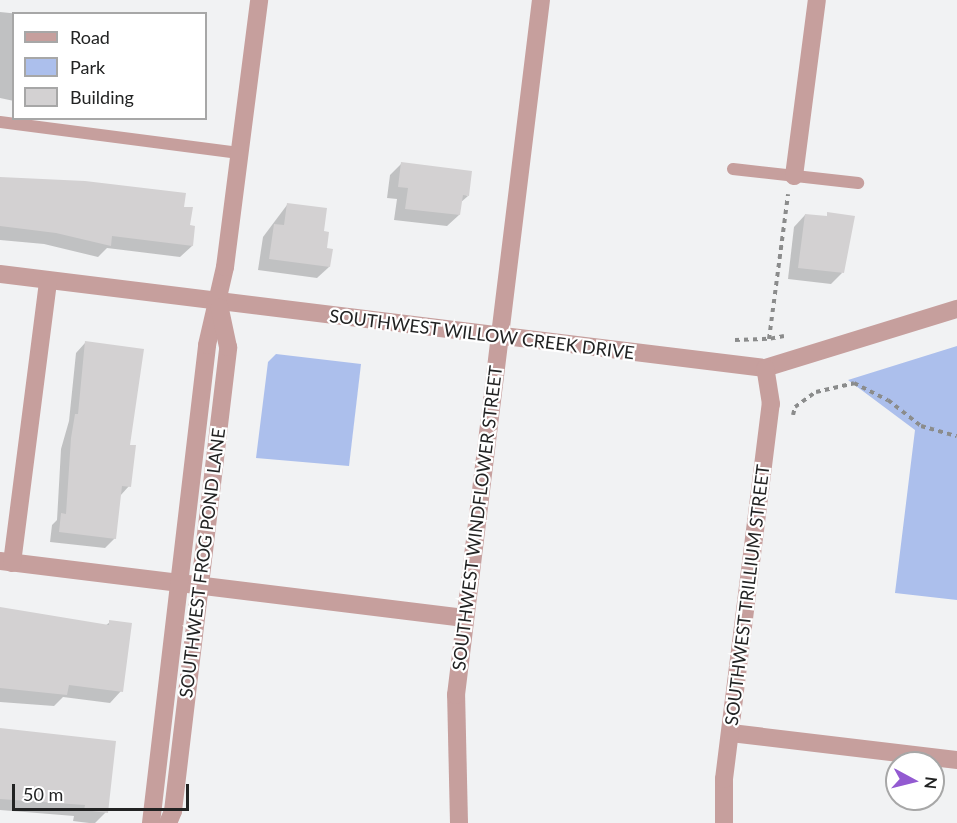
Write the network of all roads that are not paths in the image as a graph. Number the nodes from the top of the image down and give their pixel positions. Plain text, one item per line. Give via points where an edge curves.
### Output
1 (259, 0) edge
2 (541, 0) edge
3 (817, 0) edge
4 (0, 122) edge
5 (239, 153) junction
6 (733, 169) dead end
7 (792, 175) junction
8 (858, 183) dead end
9 (0, 274) edge
10 (48, 281) junction
11 (219, 303) junction
12 (957, 309) edge
13 (500, 337) junction
14 (765, 368) junction
15 (6, 562) edge
16 (177, 584) junction
17 (199, 586) junction
18 (465, 618) junction
19 (730, 733) junction
20 (957, 760) edge
21 (152, 823) edge
22 (168, 823) edge
23 (459, 823) edge
24 (724, 823) edge

1 - 5 street, SOUTHWEST FROG POND LANE
2 - 13 street, SOUTHWEST WINDFLOWER STREET
3 - 7 street
4 - 5 lane
5 - 11 street, SOUTHWEST FROG POND LANE
6 - 7 lane
7 - 8 lane
9 - 10 street, SOUTHWEST WILLOW CREEK DRIVE
10 - 11 street, SOUTHWEST WILLOW CREEK DRIVE
10 - 15 street
11 - 13 street, SOUTHWEST WILLOW CREEK DRIVE
11 - 16 street, SOUTHWEST FROG POND LANE via 207,345
11 - 17 street, SOUTHWEST FROG POND LANE via 228,347
12 - 14 street, SOUTHWEST WILLOW CREEK DRIVE via 792,363
13 - 14 street, SOUTHWEST WILLOW CREEK DRIVE
13 - 18 street, SOUTHWEST WINDFLOWER STREET
14 - 19 street, SOUTHWEST TRILLIUM STREET via 771,404
15 - 16 street
16 - 17 street
16 - 21 street, SOUTHWEST FROG POND LANE
17 - 18 street
17 - 22 street, SOUTHWEST FROG POND LANE via 173,811
18 - 23 street, SOUTHWEST WINDFLOWER STREET via 454,720 461,784
19 - 20 street
19 - 24 street, SOUTHWEST TRILLIUM STREET

